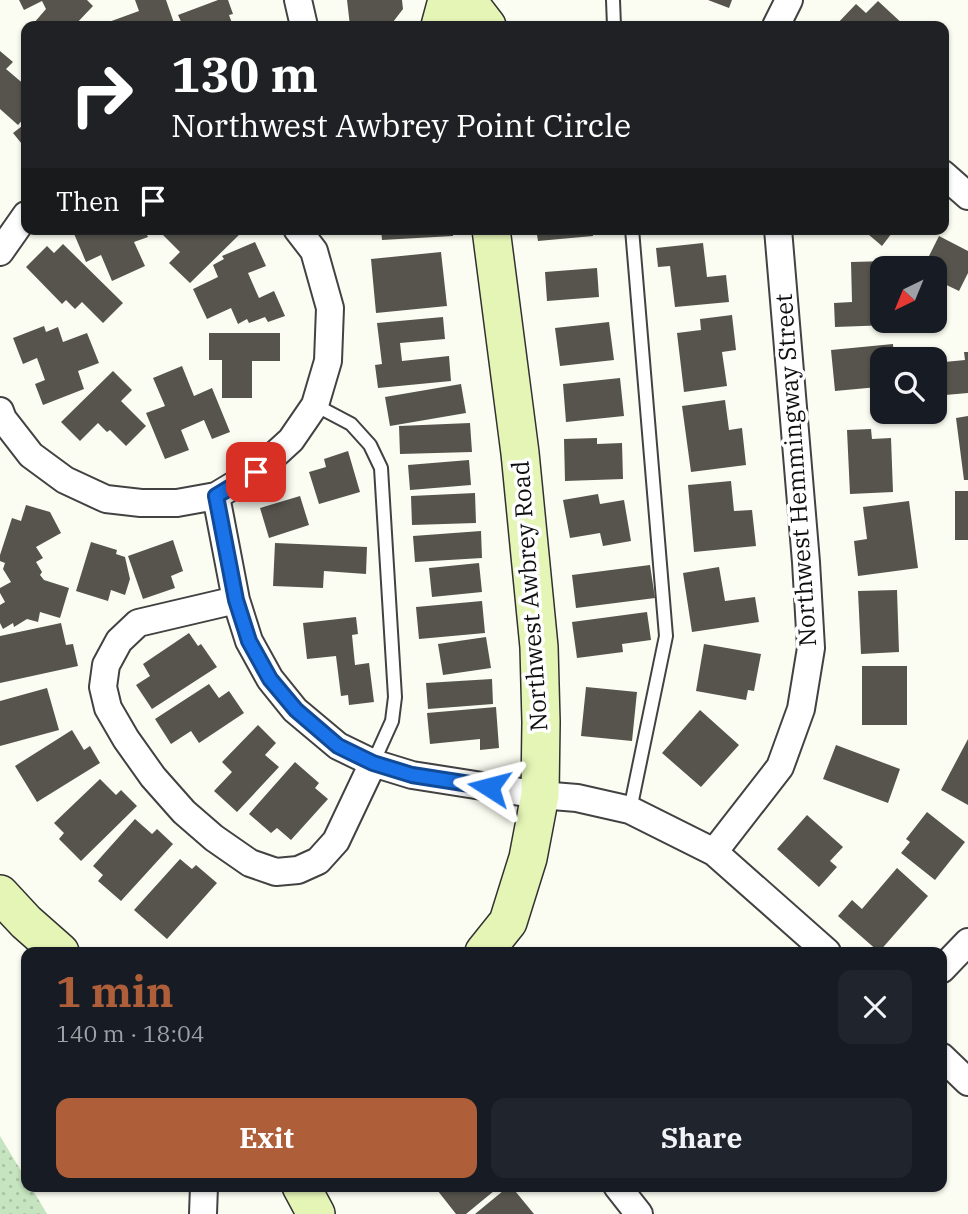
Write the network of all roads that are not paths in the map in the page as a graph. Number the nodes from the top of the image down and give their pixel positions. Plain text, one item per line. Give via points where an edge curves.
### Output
1 (298, 0) edge
2 (447, 0) edge
3 (467, 0) edge
4 (613, 0) edge
5 (789, 0) edge
6 (303, 21) edge
7 (441, 21) edge
8 (482, 21) edge
9 (614, 21) edge
10 (778, 21) edge
11 (949, 180) edge
12 (968, 197) edge
13 (21, 222) edge
14 (302, 235) edge
15 (492, 235) edge
16 (633, 235) edge
17 (779, 235) edge
18 (0, 252) edge
19 (315, 405) junction
20 (0, 411) edge
21 (216, 496) junction
22 (236, 600) junction
23 (373, 763) junction
24 (540, 795) junction
25 (630, 810) junction
26 (714, 852) junction
27 (0, 894) edge
28 (968, 942) edge
29 (54, 947) edge
30 (488, 947) edge
31 (821, 947) edge
32 (947, 964) edge
33 (947, 1062) edge
34 (968, 1082) edge
35 (204, 1192) edge
36 (304, 1192) edge
37 (622, 1192) edge
38 (203, 1214) edge
39 (316, 1214) edge
40 (639, 1214) edge

1 - 6 street
2 - 7 street
3 - 8 street
4 - 9 lane
5 - 10 street
11 - 12 street
13 - 18 street
14 - 19 street via 314,251 330,308 328,361
15 - 24 street, Northwest Awbrey Road via 539,647
16 - 25 lane via 666,636
17 - 26 street, Northwest Hemmingway Street via 811,648 801,709 780,767
19 - 21 street via 274,456
19 - 23 lane via 351,424 370,445 381,468 395,697 392,722
20 - 21 street via 31,455 65,480 106,499 177,503
21 - 22 street
22 - 23 street via 249,641 270,679 296,710 338,746
22 - 23 street via 138,623 119,640 106,665 103,687 108,708 153,777 214,838 250,863 276,872 298,870 318,861 336,841
23 - 24 street via 412,775
24 - 25 street
24 - 30 street, Northwest Awbrey Road via 528,858 508,922
25 - 26 street
26 - 31 street
27 - 29 street
28 - 32 street
33 - 34 street
35 - 38 street
36 - 39 street
37 - 40 street

